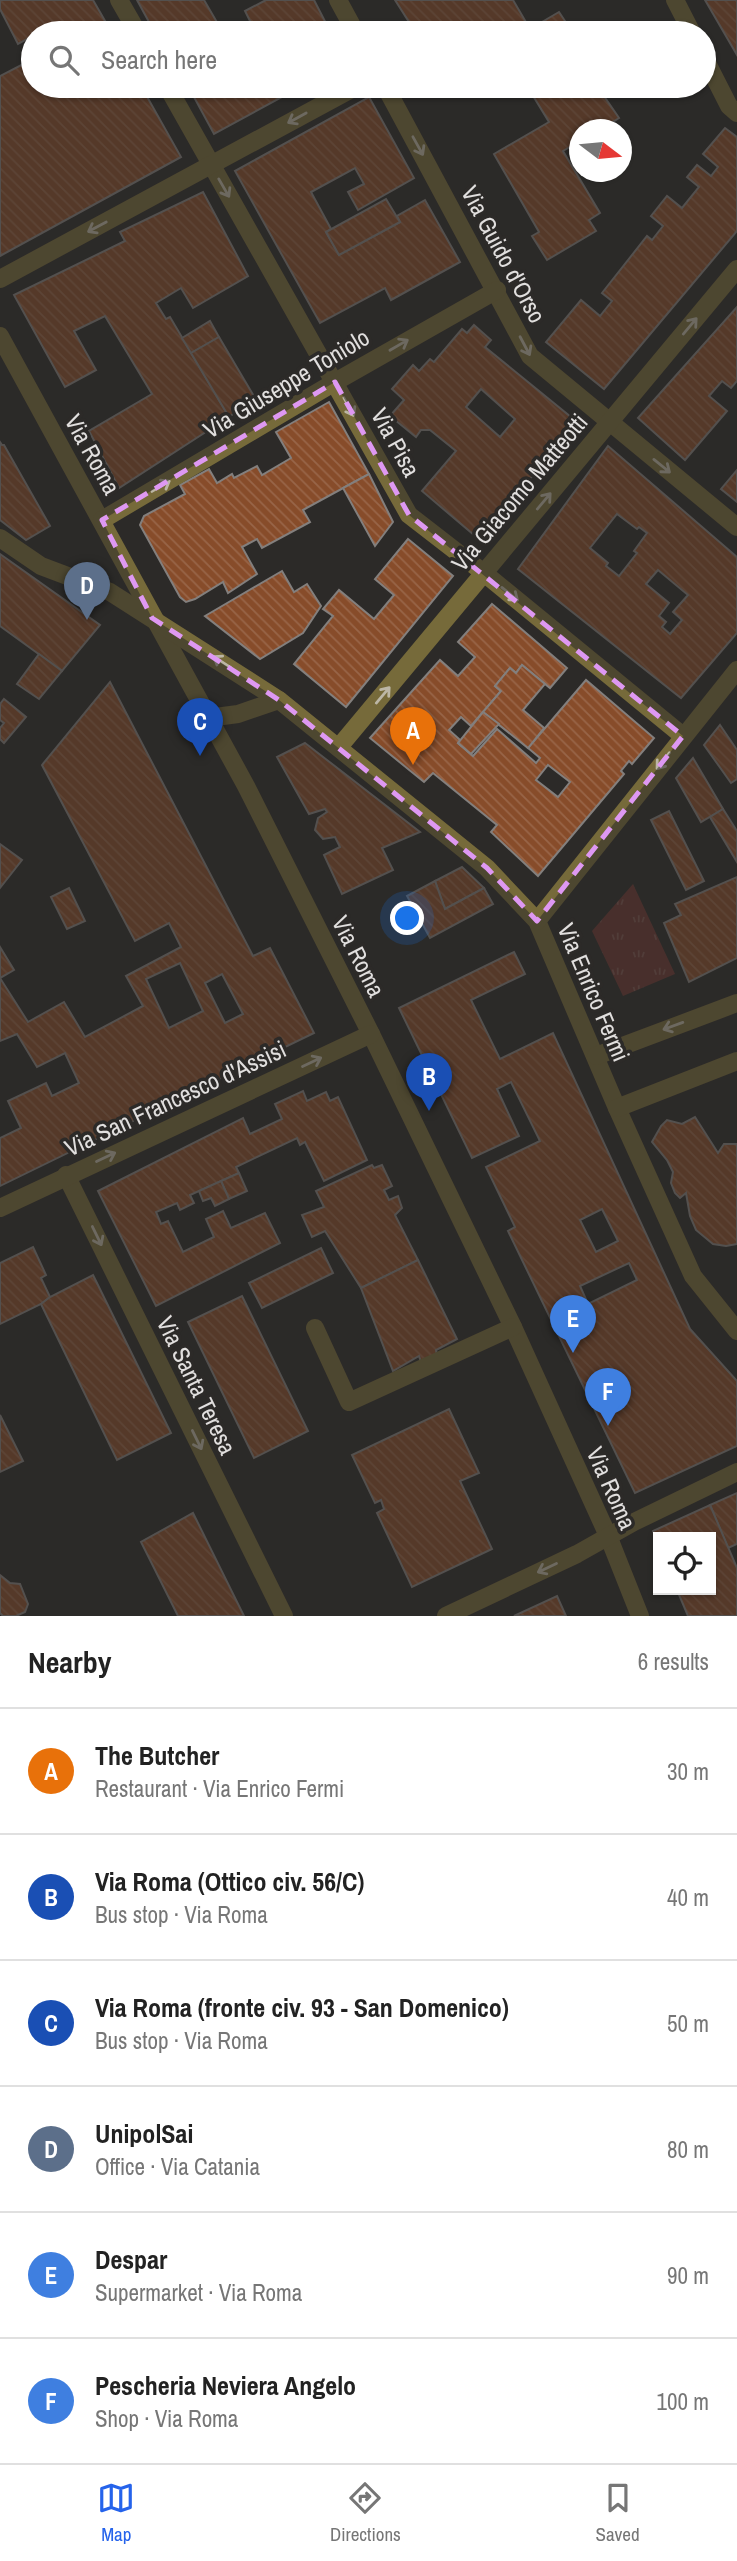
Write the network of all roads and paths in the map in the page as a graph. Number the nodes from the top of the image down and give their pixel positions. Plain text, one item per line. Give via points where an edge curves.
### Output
1 (119, 0) edge
2 (338, 0) edge
3 (675, 0) edge
4 (131, 21) edge
5 (349, 21) edge
6 (686, 21) edge
7 (716, 81) edge
8 (174, 98) edge
9 (335, 98) edge
10 (392, 98) edge
11 (737, 113) edge
12 (211, 165) junction
13 (737, 269) edge
14 (0, 279) edge
15 (497, 290) junction
16 (0, 336) edge
17 (335, 382) junction
18 (609, 423) junction
19 (102, 520) junction
20 (737, 527) edge
21 (0, 538) edge
22 (484, 573) junction
23 (152, 618) junction
24 (737, 670) edge
25 (279, 699) junction
26 (208, 718) junction
27 (683, 736) junction
28 (339, 747) junction
29 (537, 921) junction
30 (737, 1003) edge
31 (371, 1034) junction
32 (596, 1056) junction
33 (737, 1061) edge
34 (617, 1108) junction
35 (66, 1175) junction
36 (0, 1208) edge
37 (513, 1327) junction
38 (315, 1328) dead end
39 (737, 1331) edge
40 (737, 1472) edge
41 (609, 1538) junction
42 (284, 1616) edge
43 (446, 1616) edge
44 (639, 1616) edge

1 - 4 street
2 - 5 street
3 - 6 street
7 - 11 street
8 - 12 street, Via Pisa
9 -> 12 street
10 -> 15 street, Via Guido d'Orso
12 -> 14 street
12 -> 17 street, Via Pisa
18 -> 13 street, Via Giacomo Matteotti
17 -> 15 street, Via Giuseppe Toniolo
15 -> 18 street, Via Guido d'Orso via 530,356
16 - 19 street, Via Roma
19 -> 17 street, Via Giuseppe Toniolo
17 -> 22 street, Via Pisa via 409,515
18 -> 20 street, Via Guido d'Orso
22 -> 18 street, Via Giacomo Matteotti
19 - 23 street, Via Roma
21 - 23 street, Via Enrico Fermi via 41,566 110,592
22 -> 27 street, Via Pisa
28 -> 22 street, Via Giacomo Matteotti
25 -> 23 street, Via Enrico Fermi
23 - 26 street, Via Roma
24 - 27 street
25 - 26 street via 238,714
25 - 28 street, Via Enrico Fermi
26 - 31 street, Via Roma
27 -> 29 street
28 - 29 street, Via Enrico Fermi via 487,868
29 - 32 street, Via Enrico Fermi
30 -> 32 street
35 -> 31 street, Via San Francesco d'Assisi
31 - 37 street, Via Roma
32 - 34 street, Via Enrico Fermi
33 - 34 street
34 - 39 street, Via Enrico Fermi via 693,1276
35 - 36 street, Via San Francesco d'Assisi
35 -> 42 street, Via Santa Teresa
37 - 38 street via 349,1402
37 - 41 street, Via Roma
40 - 41 street
41 -> 43 street
41 - 44 street, Via Roma

